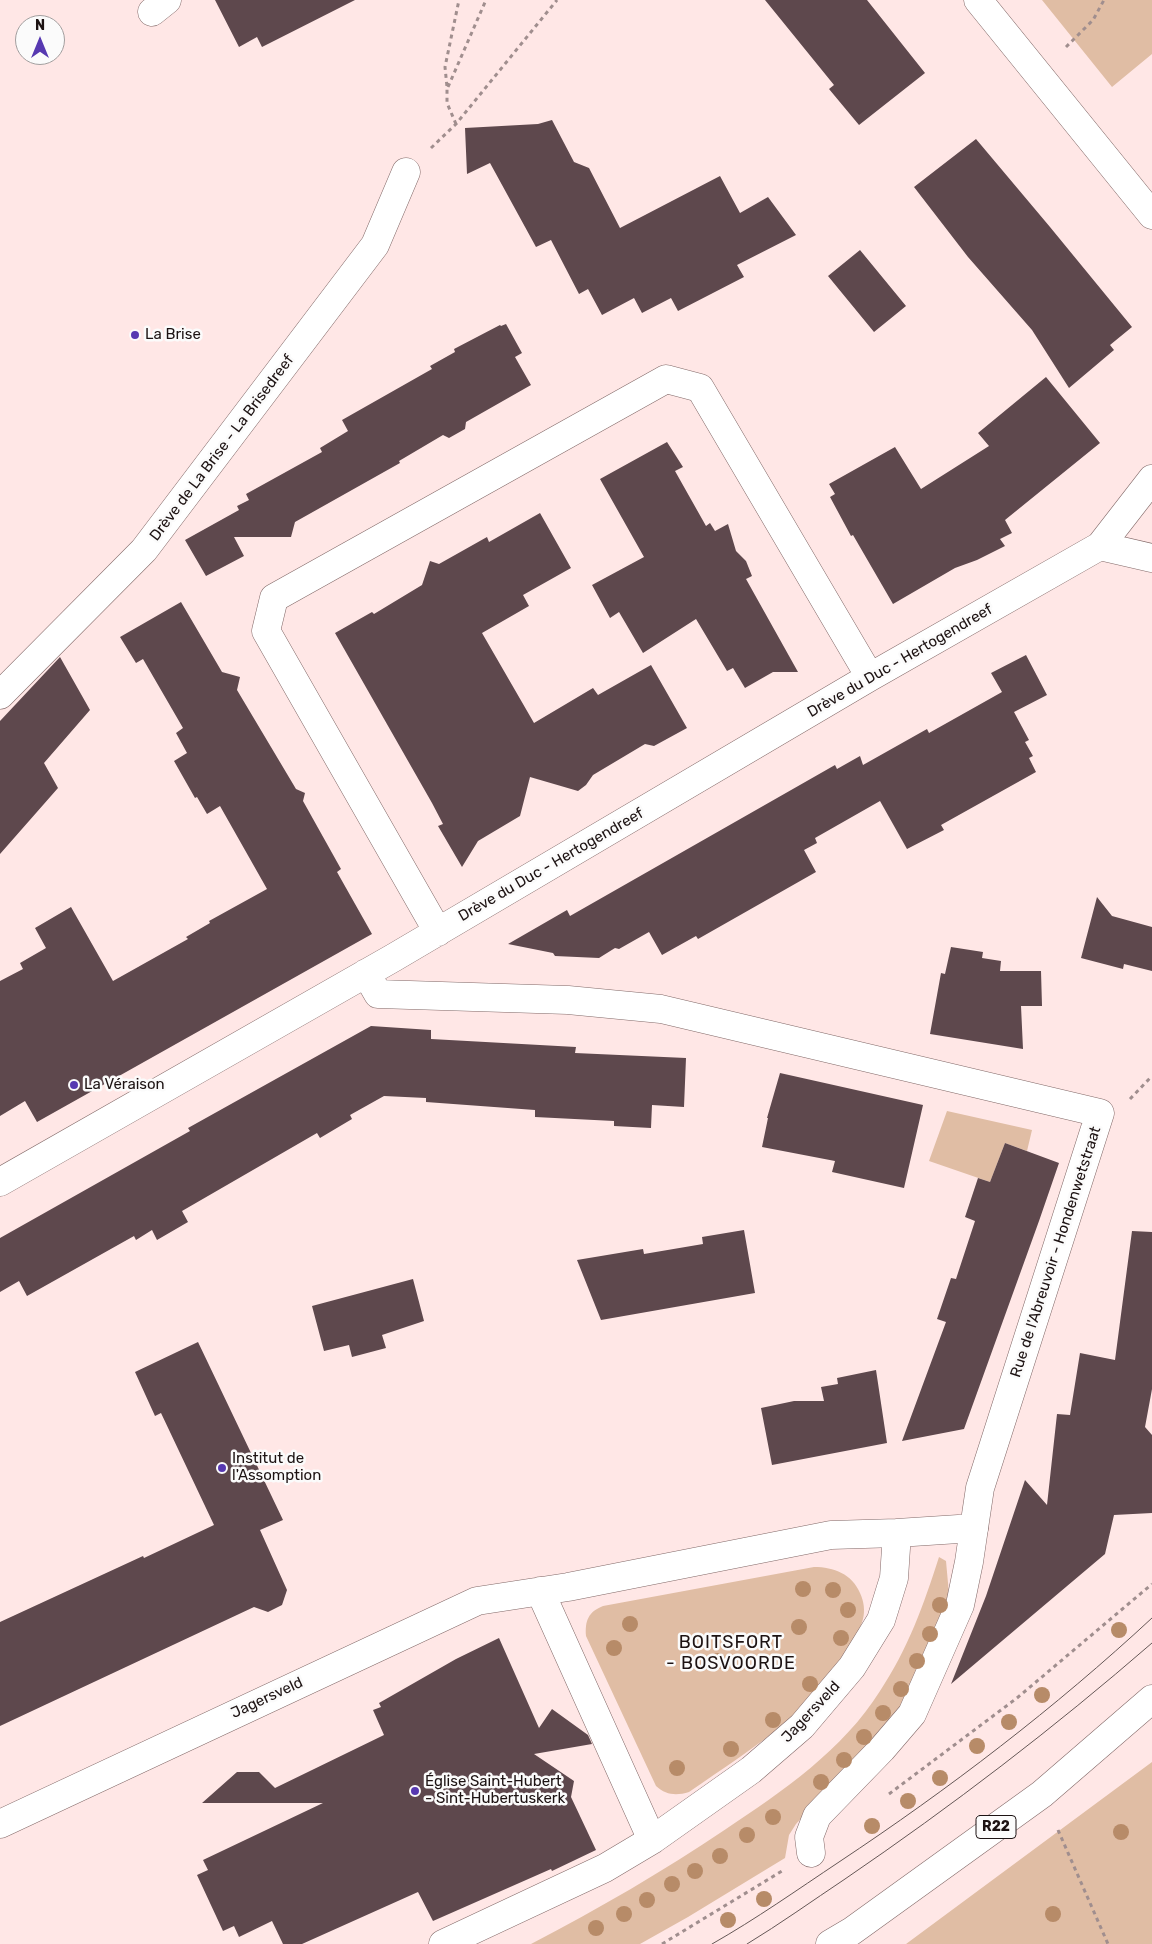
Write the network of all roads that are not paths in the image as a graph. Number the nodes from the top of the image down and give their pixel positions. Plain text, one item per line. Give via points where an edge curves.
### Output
1 (978, 0) edge
2 (406, 172) dead end
3 (1152, 215) edge
4 (1152, 479) edge
5 (1100, 546) junction
6 (1152, 558) edge
7 (870, 677) junction
8 (0, 695) edge
9 (438, 932) junction
10 (366, 973) junction
11 (0, 1182) edge
12 (974, 1528) junction
13 (897, 1533) junction
14 (540, 1591) junction
15 (1152, 1699) edge
16 (0, 1824) edge
17 (652, 1840) junction
18 (811, 1853) road end
19 (443, 1944) edge
20 (830, 1944) edge

1 - 3 street
2 - 8 street, Drève de La Brise - La Brisedreef via 375,245 144,550
4 - 5 street, Drève du Duc - Hertogendreef
5 - 6 street
5 - 7 street, Drève du Duc - Hertogendreef
7 - 9 street, Drève du Duc - Hertogendreef
7 - 9 street via 700,388 666,379 274,598 266,631
9 - 10 street, Drève du Duc - Hertogendreef
10 - 11 street, Drève du Duc - Hertogendreef
10 - 12 street, Rue de l'Abreuvoir - Hondenwetstraat via 378,994 568,1000 652,1008 1100,1113 980,1488
12 - 13 street, Jagersveld
12 - 18 street, Rue de l'Abreuvoir - Hondenwetstraat via 960,1605 912,1714 817,1816 809,1837
13 - 14 street, Jagersveld via 830,1534
13 - 17 street, Jagersveld via 894,1578 881,1620 852,1667 802,1726 751,1770
14 - 16 street, Jagersveld via 476,1601
14 - 17 street
15 - 20 street, R22 via 1042,1794
17 - 19 street, Jagersveld via 605,1868

